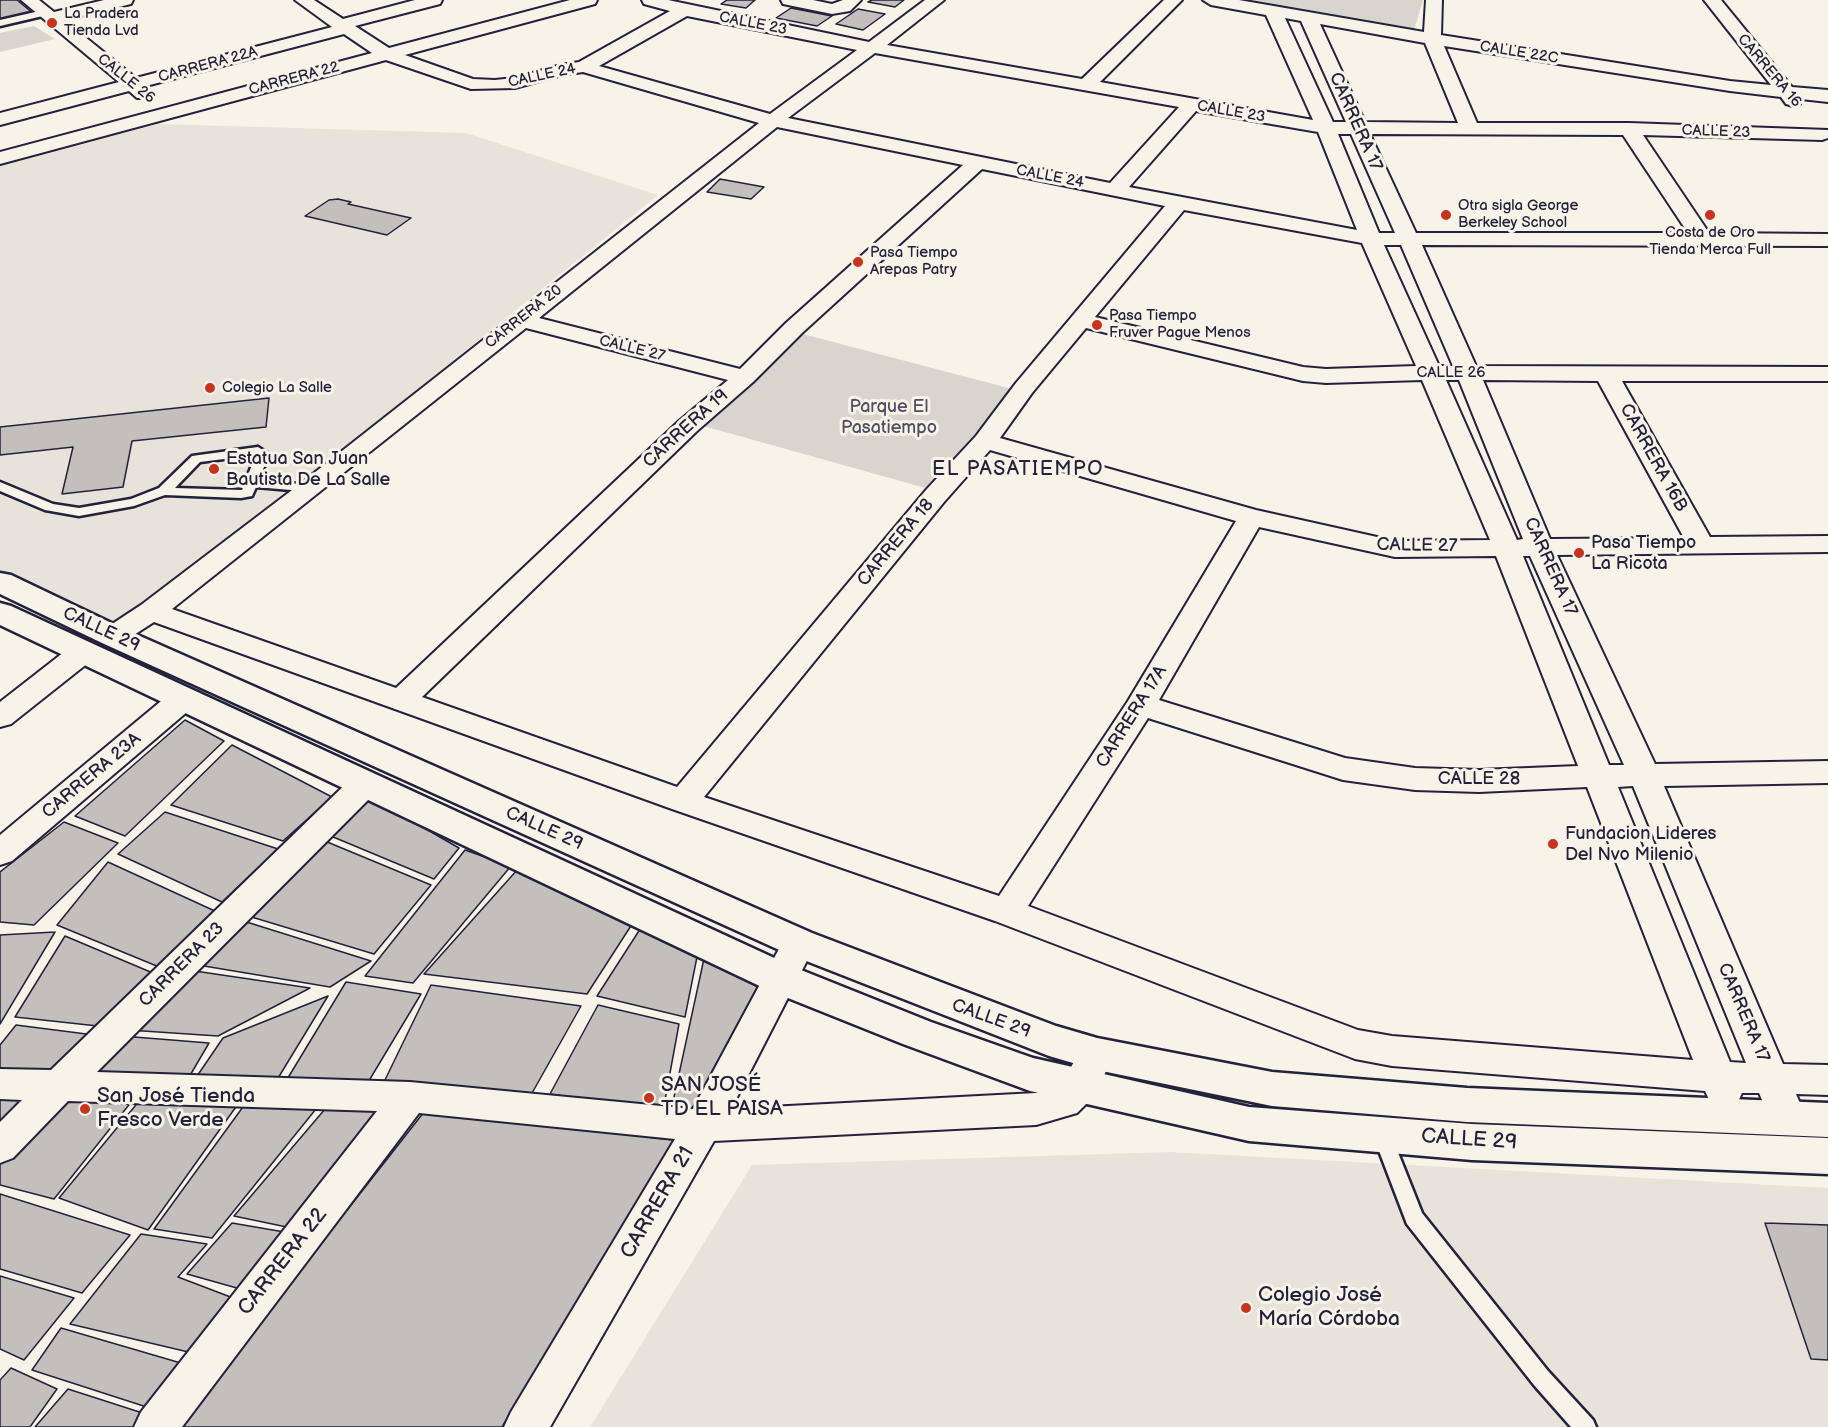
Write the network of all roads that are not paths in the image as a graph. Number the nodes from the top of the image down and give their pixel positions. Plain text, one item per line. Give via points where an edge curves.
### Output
1 (29, 0) edge
2 (125, 0) edge
3 (303, 0) edge
4 (434, 0) edge
5 (589, 0) edge
6 (650, 0) edge
7 (789, 0) edge
8 (853, 0) edge
9 (936, 0) edge
10 (1174, 0) edge
11 (1211, 0) edge
12 (1434, 0) edge
13 (1734, 0) edge
14 (1714, 4) edge
15 (684, 10) junction
16 (1273, 11) junction
17 (47, 15) junction
18 (1308, 17) junction
19 (0, 23) edge
20 (755, 24) junction
21 (342, 27) junction
22 (1432, 39) junction
23 (874, 48) junction
24 (386, 54) junction
25 (584, 67) junction
26 (132, 84) junction
27 (1087, 85) junction
28 (1785, 90) junction
29 (1828, 96) edge
30 (1191, 105) junction
31 (167, 113) junction
32 (0, 119) edge
33 (773, 121) junction
34 (1326, 128) junction
35 (1470, 128) junction
36 (1359, 129) junction
37 (1629, 129) junction
38 (1825, 137) edge
39 (0, 158) edge
40 (977, 163) junction
41 (1115, 190) junction
42 (1179, 203) junction
43 (1372, 239) junction
44 (1702, 239) junction
45 (1407, 240) junction
46 (1828, 240) edge
47 (520, 320) junction
48 (1080, 320) junction
49 (1605, 372) junction
50 (1431, 373) junction
51 (1467, 373) junction
52 (1828, 374) edge
53 (745, 377) junction
54 (985, 441) junction
55 (251, 483) junction
56 (0, 486) edge
57 (309, 489) junction
58 (164, 491) junction
59 (1251, 517) junction
60 (1701, 544) junction
61 (1828, 544) edge
62 (1506, 546) junction
63 (1539, 546) junction
64 (0, 582) edge
65 (151, 611) junction
66 (0, 613) edge
67 (113, 636) junction
68 (83, 652) junction
69 (183, 699) junction
70 (400, 701) junction
71 (1141, 705) junction
72 (0, 717) edge
73 (1828, 772) edge
74 (1644, 775) junction
75 (1599, 776) junction
76 (365, 784) junction
77 (683, 801) junction
78 (0, 853) edge
79 (1006, 912) junction
80 (799, 944) junction
81 (782, 979) junction
82 (1088, 1071) junction
83 (1719, 1077) junction
84 (1771, 1080) junction
85 (1828, 1080) edge
86 (0, 1084) edge
87 (59, 1086) junction
88 (410, 1097) junction
89 (1733, 1118) junction
90 (1788, 1119) junction
91 (1828, 1120) edge
92 (703, 1126) junction
93 (1382, 1134) junction
94 (0, 1148) edge
95 (1828, 1156) edge
96 (156, 1427) edge
97 (526, 1427) edge
98 (1585, 1427) edge

1 - 17 street, CALLE 26
2 - 17 street
3 - 21 street, CALLE 24
4 - 21 street, CARRERA 22A
5 - 24 street, CARRERA 22
6 - 15 street, CALLE 23
7 - 8 street via 832,9
7 - 20 street
9 - 23 street, CARRERA 20
10 - 27 street
11 - 16 street, CALLE 22C
12 - 22 street
13 - 14 street
14 - 28 street, CARRERA 16
15 - 20 street, CALLE 23
15 - 25 street
16 - 18 street, CALLE 22C
16 - 34 street, CARRERA 17
17 - 19 lane
17 - 26 street, CALLE 26
18 - 22 street, CALLE 22C
18 - 36 street, CARRERA 17
20 - 23 street, CALLE 23
21 - 24 street, CALLE 24
21 - 26 street, CARRERA 22A
22 - 28 street, CALLE 22C via 1730,86
22 - 35 street
23 - 27 street, CALLE 23
23 - 33 street, CARRERA 20
24 - 25 street, CALLE 24 via 483,86
24 - 31 street, CARRERA 22
25 - 33 street, CALLE 24
26 - 31 street, CALLE 26
26 - 32 street, CARRERA 22A
27 - 30 street, CALLE 23
28 - 29 street, CALLE 22C
28 - 38 street, CARRERA 16
30 - 34 street, CALLE 23
30 - 41 street
31 - 39 street, CARRERA 22
33 - 40 street, CALLE 24
33 - 47 street, CARRERA 20
34 - 36 street, CALLE 23
34 - 43 street, CARRERA 17
35 - 36 street, CALLE 23
35 - 37 street, CALLE 23
36 - 45 street, CARRERA 17
37 - 38 street, CALLE 23
37 - 44 street
40 - 41 street, CALLE 24
40 - 53 street, CARRERA 19
41 - 42 street, CALLE 24
42 - 43 street, CALLE 24
42 - 48 street, CARRERA 18
43 - 45 street, CALLE 24
43 - 50 street, CARRERA 17
44 - 45 street, CALLE 24
44 - 46 street, CALLE 24
45 - 51 street, CARRERA 17
47 - 53 street, CALLE 27
47 - 57 street, CARRERA 20
48 - 50 street, CALLE 26 via 1303,374
48 - 54 street, CARRERA 18
49 - 51 street, CALLE 26
49 - 52 street, CALLE 26
49 - 60 street, CARRERA 16B
50 - 51 street, CALLE 26
50 - 62 street, CARRERA 17
51 - 63 street, CARRERA 17
53 - 70 street, CARRERA 19 via 687,426
54 - 59 street, CALLE 27
54 - 77 street, CARRERA 18
55 - 57 lane
55 - 58 lane via 247,493 241,494
55 - 58 lane via 262,452 196,459
56 - 58 lane via 50,507 79,512 134,502
57 - 65 street, CARRERA 20
59 - 62 street, CALLE 27 via 1395,549
59 - 71 street, CARRERA 17A
60 - 61 street, CALLE 27
60 - 63 street, CALLE 27
62 - 63 street, CALLE 27
62 - 75 street, CARRERA 17
63 - 74 street, CARRERA 17
64 - 67 main road, CALLE 29
65 - 67 street, CARRERA 20
65 - 70 street
66 - 68 main road, CALLE 29
67 - 80 main road, CALLE 29
68 - 69 main road, CALLE 29
68 - 72 street
69 - 76 main road, CALLE 29
69 - 78 street, CARRERA 23A
70 - 77 street
71 - 75 street, CALLE 28 via 1343,769 1415,779 1479,781
71 - 79 street, CARRERA 17A
73 - 74 street, CALLE 28
74 - 75 street, CALLE 28
74 - 84 street, CARRERA 17
75 - 83 street, CARRERA 17
76 - 81 main road, CALLE 29
76 - 87 street, CARRERA 23
77 - 79 street
79 - 83 street via 1355,1044 1392,1051
80 - 81 street, CARRERA 21
80 - 82 main road, CALLE 29 via 1049,1041
81 - 82 main road, CALLE 29 via 1030,1074
81 - 92 street, CARRERA 21
82 - 89 main road, CALLE 29 via 1467,1105
82 - 92 street via 1064,1102 1036,1109
82 - 93 main road, CALLE 29 via 1249,1124
83 - 84 street
83 - 89 street, CARRERA 17
84 - 85 street
84 - 90 street, CARRERA 17
86 - 87 street
87 - 88 street
87 - 94 street, CARRERA 23
88 - 92 street
88 - 96 street, CARRERA 22
89 - 90 main road, CALLE 29
90 - 91 main road, CALLE 29
92 - 97 street, CARRERA 21
93 - 95 main road, CALLE 29
93 - 98 lane via 1414,1218 1541,1378

